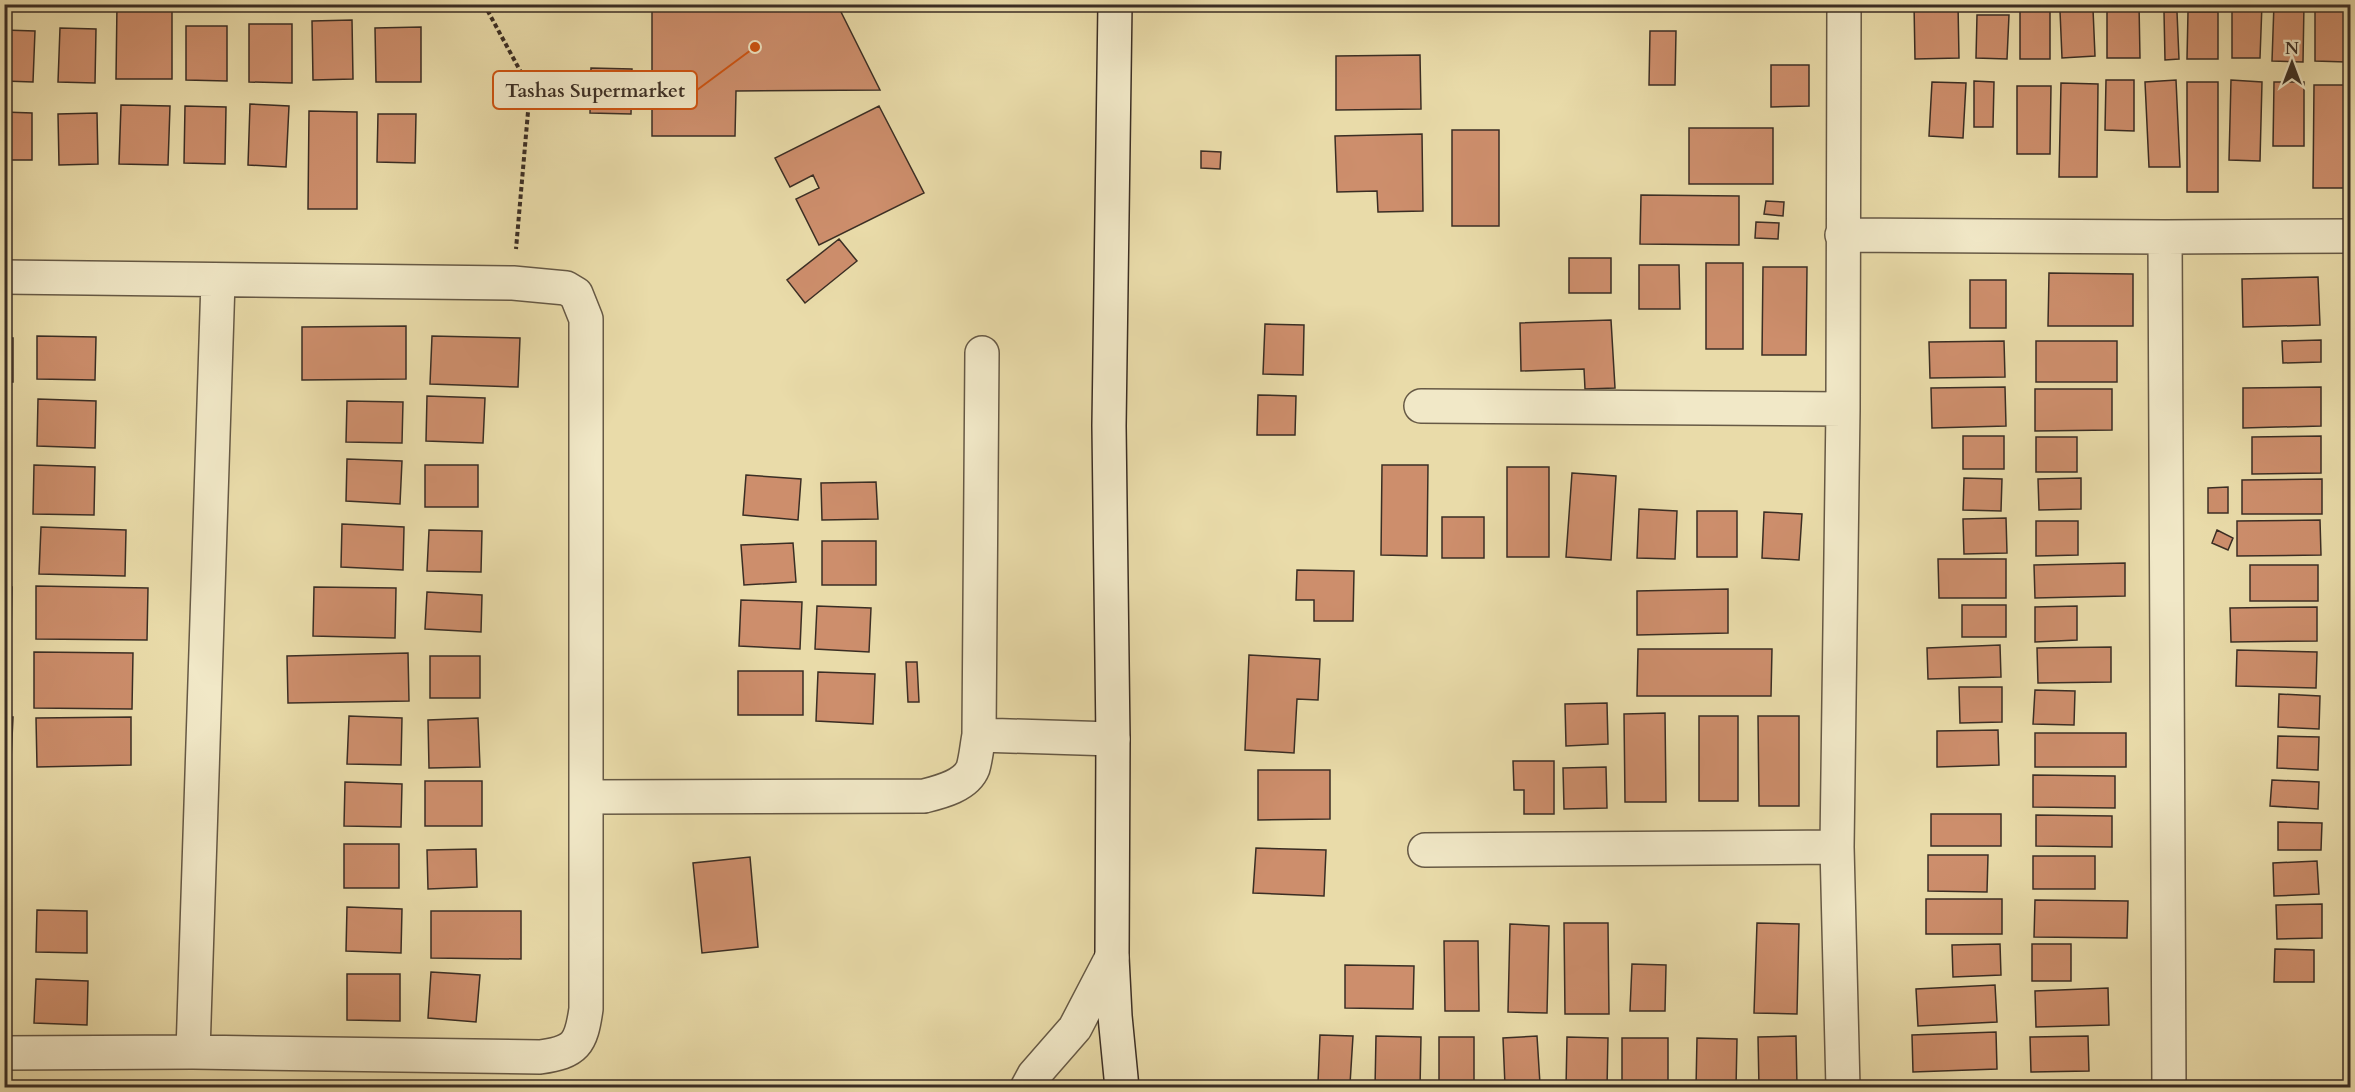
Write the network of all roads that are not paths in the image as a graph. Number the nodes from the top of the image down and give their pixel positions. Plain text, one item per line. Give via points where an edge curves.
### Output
1 (1115, 4) edge
2 (1844, 4) edge
3 (1842, 235) junction
4 (2350, 236) edge
5 (2165, 237) junction
6 (4, 277) edge
7 (218, 281) junction
8 (982, 353) dead end
9 (1421, 406) dead end
10 (1843, 409) junction
11 (979, 735) junction
12 (1113, 739) junction
13 (588, 797) junction
14 (1837, 847) junction
15 (1425, 850) dead end
16 (1112, 957) junction
17 (193, 1052) junction
18 (4, 1053) edge
19 (1027, 1088) edge
20 (1122, 1088) edge
21 (1843, 1088) edge
22 (2169, 1088) edge

1 - 12 street via 1109,426
2 - 3 street
3 - 5 street
3 - 10 street
4 - 5 street
5 - 22 street
6 - 7 street
7 - 13 street via 513,283 566,288 576,294 586,319
7 - 17 street
8 - 11 street
9 - 10 street
10 - 14 street
11 - 12 street
11 - 13 street via 972,770 945,791 924,796
12 - 16 street
13 - 17 street via 586,1009 576,1045 540,1058
14 - 15 street
14 - 21 street
16 - 19 street via 1075,1028
16 - 20 street
17 - 18 street

